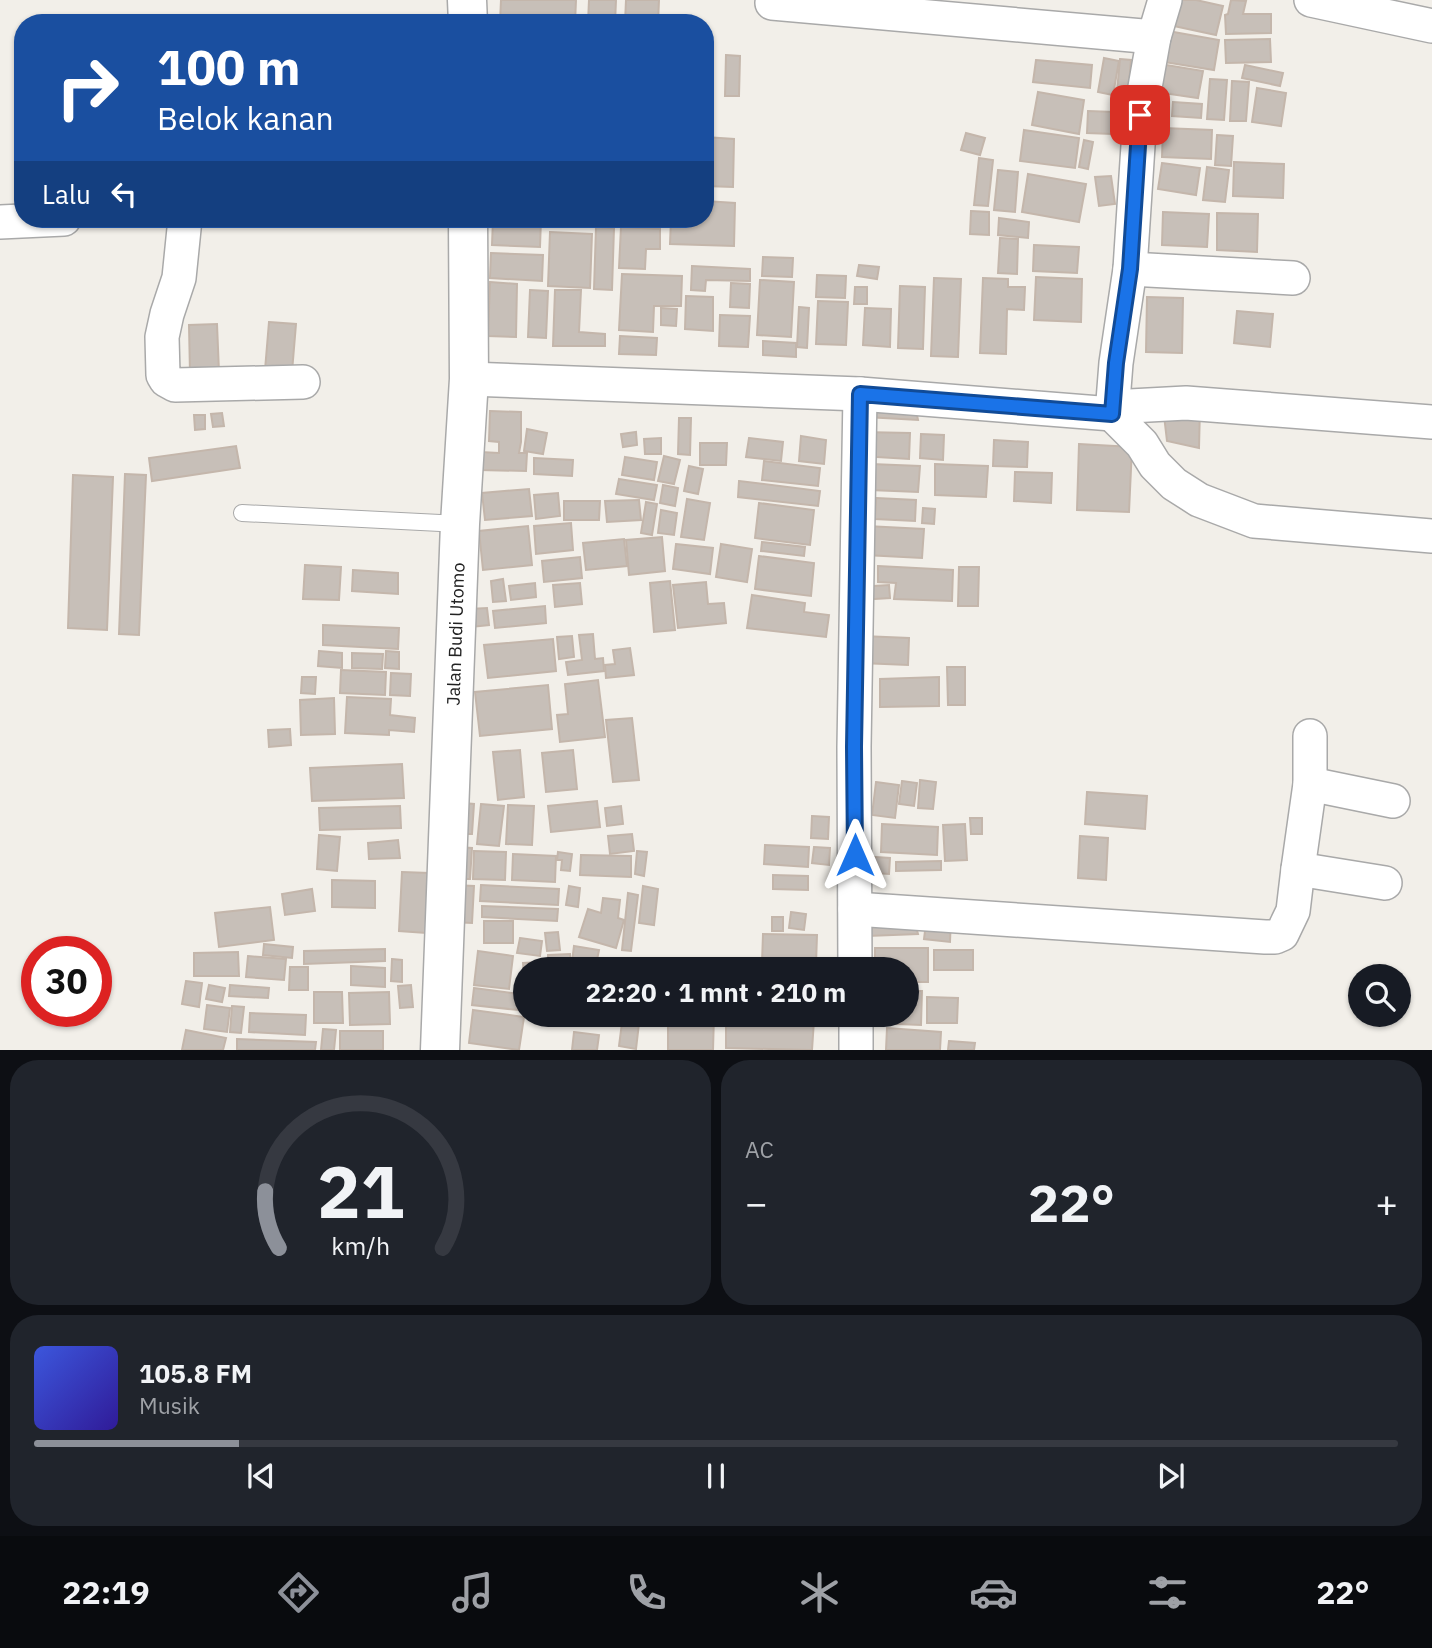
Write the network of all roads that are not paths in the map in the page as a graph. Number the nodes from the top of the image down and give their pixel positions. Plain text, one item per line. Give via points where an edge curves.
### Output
1 (1165, 0) edge
2 (1311, 0) edge
3 (772, 3) dead end
4 (1432, 26) edge
5 (1154, 37) junction
6 (184, 228) edge
7 (468, 228) edge
8 (1130, 269) junction
9 (1293, 278) dead end
10 (469, 379) junction
11 (303, 382) dead end
12 (860, 394) junction
13 (1112, 414) junction
14 (1432, 422) edge
15 (242, 513) dead end
16 (460, 524) junction
17 (1432, 536) edge
18 (1310, 736) dead end
19 (1310, 784) junction
20 (1393, 801) dead end
21 (1298, 869) junction
22 (1385, 883) dead end
23 (855, 909) junction
24 (855, 957) edge
25 (856, 1027) edge
26 (440, 1049) edge
27 (856, 1049) edge

1 - 5 street
2 - 4 street
3 - 5 street
5 - 8 street via 1140,115
6 - 11 street via 179,278 162,337 166,380 175,385
7 - 10 street, Jalan Budi Utomo
8 - 9 street
8 - 13 street
10 - 12 street
10 - 16 street, Jalan Budi Utomo
12 - 13 street
12 - 23 street
13 - 14 street via 1130,406 1186,403
13 - 17 street via 1174,484 1199,500 1254,521
15 - 16 lane
16 - 26 street, Jalan Budi Utomo
18 - 19 street
19 - 20 street
19 - 21 street
21 - 22 street
21 - 23 street via 1293,911 1282,934 1275,937
23 - 24 street
25 - 27 street

